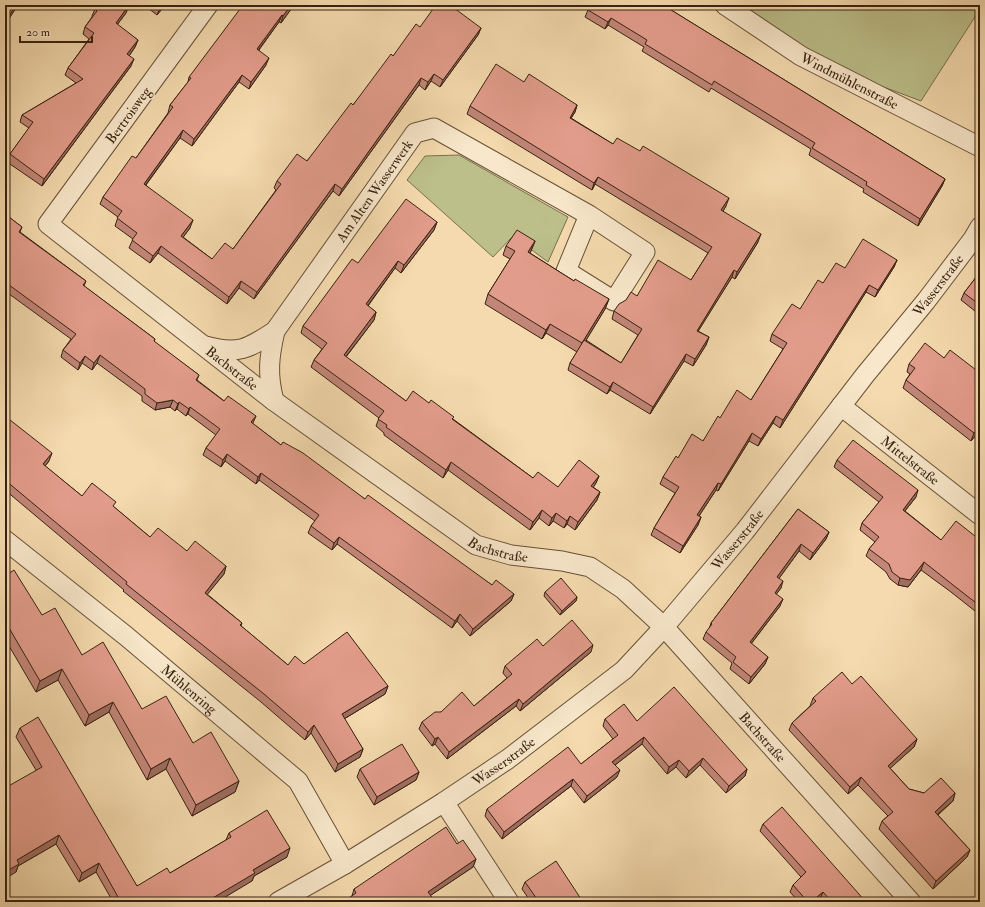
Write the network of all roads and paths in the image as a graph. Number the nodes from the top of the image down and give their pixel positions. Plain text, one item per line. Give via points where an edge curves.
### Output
1 (208, 5) edge
2 (725, 5) edge
3 (980, 147) edge
4 (590, 215) junction
5 (48, 224) joint
6 (980, 227) edge
7 (275, 330) junction
8 (202, 345) junction
9 (274, 400) junction
10 (841, 406) junction
11 (980, 515) edge
12 (5, 540) edge
13 (664, 627) junction
14 (444, 802) junction
15 (344, 864) junction
16 (278, 902) edge
17 (510, 902) edge
18 (910, 902) edge

1 - 5 street, Bertroisweg
2 - 3 street, Windmühlenstraße via 800,56
4 - 4 street, Am Alten Wasserwerk via 566,271 614,301 645,252
4 - 7 street, Am Alten Wasserwerk via 434,128 415,133
5 - 8 street, Bachstraße
6 - 10 street, Wasserstraße via 974,239 926,301
7 - 8 street, Am Alten Wasserwerk via 241,350 224,352
7 - 9 street, Am Alten Wasserwerk via 268,364
8 - 9 street, Bachstraße
9 - 13 street, Bachstraße via 476,545 511,556 562,561 590,568 623,589
10 - 11 street, Mittelstraße
10 - 13 street, Wasserstraße via 745,531
12 - 15 street, Mühlenring via 126,636 298,780
13 - 14 street, Wasserstraße via 624,670 508,759
13 - 18 street, Bachstraße
14 - 15 street, Wasserstraße
14 - 17 street
15 - 16 street, Wasserstraße

